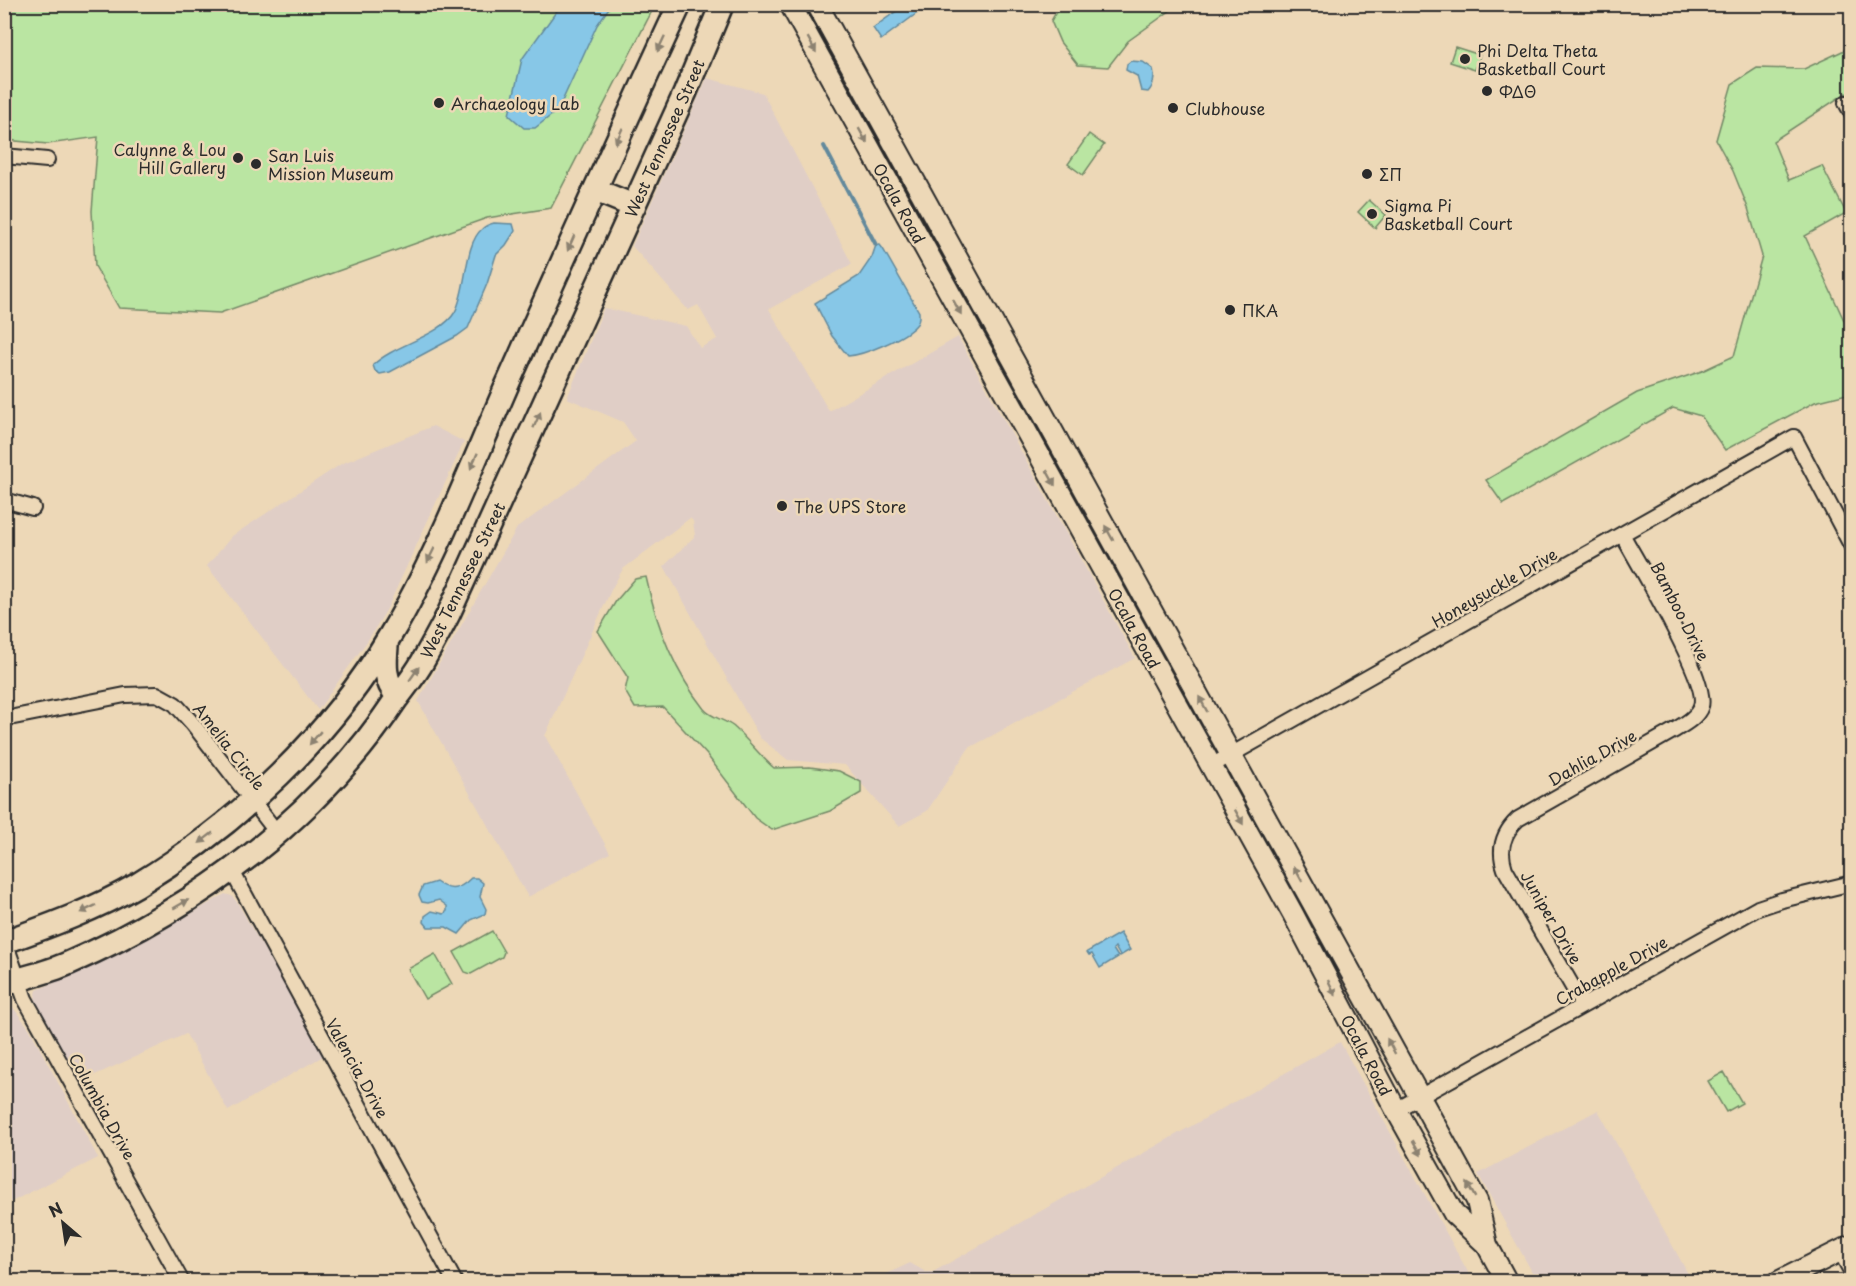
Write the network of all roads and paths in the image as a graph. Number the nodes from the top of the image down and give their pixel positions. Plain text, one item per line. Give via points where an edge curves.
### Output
1 (680, 4) edge
2 (790, 4) edge
3 (817, 4) edge
4 (724, 6) edge
5 (857, 76) junction
6 (834, 85) junction
7 (4, 156) edge
8 (47, 160) dead end
9 (595, 190) junction
10 (634, 206) junction
11 (4, 500) edge
12 (33, 508) dead end
13 (445, 527) junction
14 (1622, 534) junction
15 (480, 545) junction
16 (1851, 547) edge
17 (388, 640) junction
18 (398, 697) junction
19 (1701, 705) joint
20 (4, 719) edge
21 (1232, 755) junction
22 (1211, 766) junction
23 (252, 801) junction
24 (278, 834) junction
25 (1503, 841) joint
26 (231, 871) junction
27 (1851, 883) edge
28 (5, 942) edge
29 (11, 982) edge
30 (1583, 1005) junction
31 (1418, 1097) junction
32 (1396, 1110) junction
33 (1487, 1245) junction
34 (1846, 1248) edge
35 (1851, 1273) edge
36 (182, 1281) edge
37 (455, 1281) edge
38 (1507, 1281) edge
39 (1778, 1281) edge

1 -> 9 main road
2 -> 6 main road, Ocala Road
3 - 5 main road, Ocala Road
4 - 10 main road, West Tennessee Street
5 - 6 street
21 -> 5 main road, Ocala Road
6 -> 22 main road, Ocala Road
7 - 8 street
9 - 10 main road
9 -> 13 main road
15 -> 10 main road, West Tennessee Street
11 - 12 street
13 - 15 main road
13 -> 17 main road
14 - 16 street, Honeysuckle Drive via 1794,437
14 - 19 street, Bamboo Drive via 1689,657 1699,684
14 - 21 street, Honeysuckle Drive
18 -> 15 main road, West Tennessee Street via 423,662
17 - 18 main road via 387,680
17 -> 23 main road via 307,748
18 - 24 main road, West Tennessee Street via 342,770
19 - 25 street, Dahlia Drive via 1693,717 1673,731 1518,819 1508,828
20 - 23 street, Amelia Circle via 125,695 157,694 175,704 193,724
21 - 22 street, Honeysuckle Drive
31 -> 21 main road, Ocala Road
22 -> 32 main road, Ocala Road
23 - 24 street, Amelia Circle
23 -> 28 main road via 202,841 136,885 76,915
24 - 26 main road, West Tennessee Street
25 - 30 street, Juniper Drive via 1501,857 1505,868
29 -> 26 main road, West Tennessee Street via 68,964 136,931
26 - 37 street, Valencia Drive
27 - 30 street, Crabapple Drive via 1758,908
28 - 29 street, Columbia Drive
29 - 36 street, Columbia Drive via 25,999
30 - 31 street, Crabapple Drive
31 - 32 street, Crabapple Drive
33 -> 31 main road, Ocala Road via 1477,1201
32 -> 33 main road, Ocala Road via 1454,1214
33 - 38 main road, Ocala Road
34 - 35 street
34 - 39 main road

